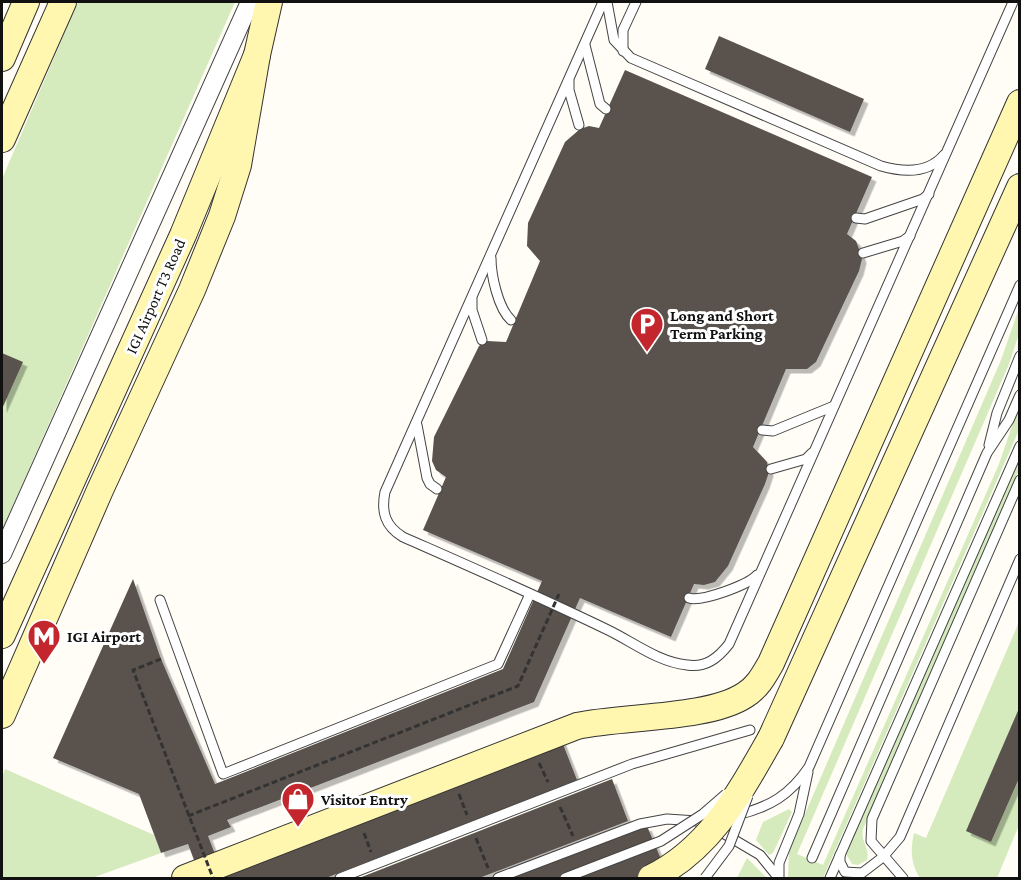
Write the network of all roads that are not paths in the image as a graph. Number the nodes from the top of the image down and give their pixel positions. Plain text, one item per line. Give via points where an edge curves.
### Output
1 (26, 2) edge
2 (63, 2) edge
3 (250, 2) edge
4 (269, 2) edge
5 (605, 2) edge
6 (636, 2) edge
7 (1014, 2) edge
8 (586, 39) junction
9 (624, 53) junction
10 (257, 55) junction
11 (2, 58) edge
12 (570, 74) junction
13 (1020, 103) edge
14 (606, 109) dead end
15 (579, 125) dead end
16 (2, 139) edge
17 (951, 146) junction
18 (1020, 188) edge
19 (929, 194) junction
20 (856, 218) dead end
21 (910, 236) junction
22 (493, 249) junction
23 (863, 253) dead end
24 (1020, 285) edge
25 (473, 294) junction
26 (511, 320) dead end
27 (482, 340) dead end
28 (1020, 356) edge
29 (1020, 395) edge
30 (835, 404) junction
31 (419, 417) junction
32 (762, 430) dead end
33 (1020, 446) edge
34 (814, 452) junction
35 (987, 453) junction
36 (771, 469) dead end
37 (1020, 480) edge
38 (437, 489) dead end
39 (2, 554) edge
40 (1020, 559) edge
41 (761, 571) junction
42 (530, 594) junction
43 (689, 598) dead end
44 (160, 600) dead end
45 (2, 635) edge
46 (2, 715) edge
47 (761, 734) junction
48 (809, 767) junction
49 (699, 822) junction
50 (841, 853) junction
51 (883, 857) junction
52 (812, 858) dead end
53 (897, 876) edge
54 (185, 879) edge
55 (340, 879) edge
56 (498, 879) edge
57 (565, 879) edge
58 (651, 879) edge
59 (705, 879) edge
60 (779, 879) edge
61 (830, 879) edge

1 - 11 main road
2 - 16 main road
3 - 39 street
4 - 10 main road, IGI Airport T3 Road
5 - 8 lane
5 - 9 lane via 614,40
6 - 9 lane via 621,37
7 - 17 lane
8 - 12 lane
8 - 14 lane via 591,74 600,105
9 - 17 lane via 895,170 919,170 940,160
10 - 45 main road, IGI Airport T3 Road via 183,235
10 - 46 main road via 238,165 222,216
12 - 15 lane via 568,90
12 - 22 lane
13 - 54 main road via 761,681 740,698 714,708 608,719 578,726
17 - 19 lane
18 - 47 main road
19 - 20 lane via 865,219
19 - 21 lane
21 - 23 lane via 903,242
21 - 30 lane
22 - 25 lane
22 - 26 lane via 491,268 504,312
24 - 48 lane
25 - 27 lane via 472,310
25 - 31 lane
28 - 35 lane via 997,414
29 - 35 lane
30 - 32 lane via 772,431
30 - 34 lane
31 - 38 lane via 417,436 427,478
31 - 42 lane via 385,492 387,524 403,537
33 - 50 lane
34 - 36 lane via 806,459
34 - 41 lane
35 - 52 lane
37 - 51 lane via 872,819 871,841
40 - 51 lane via 900,837
41 - 42 lane via 729,644 714,660 697,666 645,650
41 - 43 lane via 749,582 702,599
42 - 44 lane via 498,664 223,774
47 - 55 lane via 632,764
47 - 57 lane, bridge via 729,791 694,820 661,841
47 - 58 main road, bridge via 738,796 717,826 680,861
47 - 59 lane, bridge via 729,846
48 - 49 lane via 799,782 771,805
48 - 60 lane via 799,814 779,863
49 - 56 lane via 653,820
49 - 60 lane via 754,851
50 - 51 lane via 842,868 856,875
50 - 61 lane
51 - 53 lane

